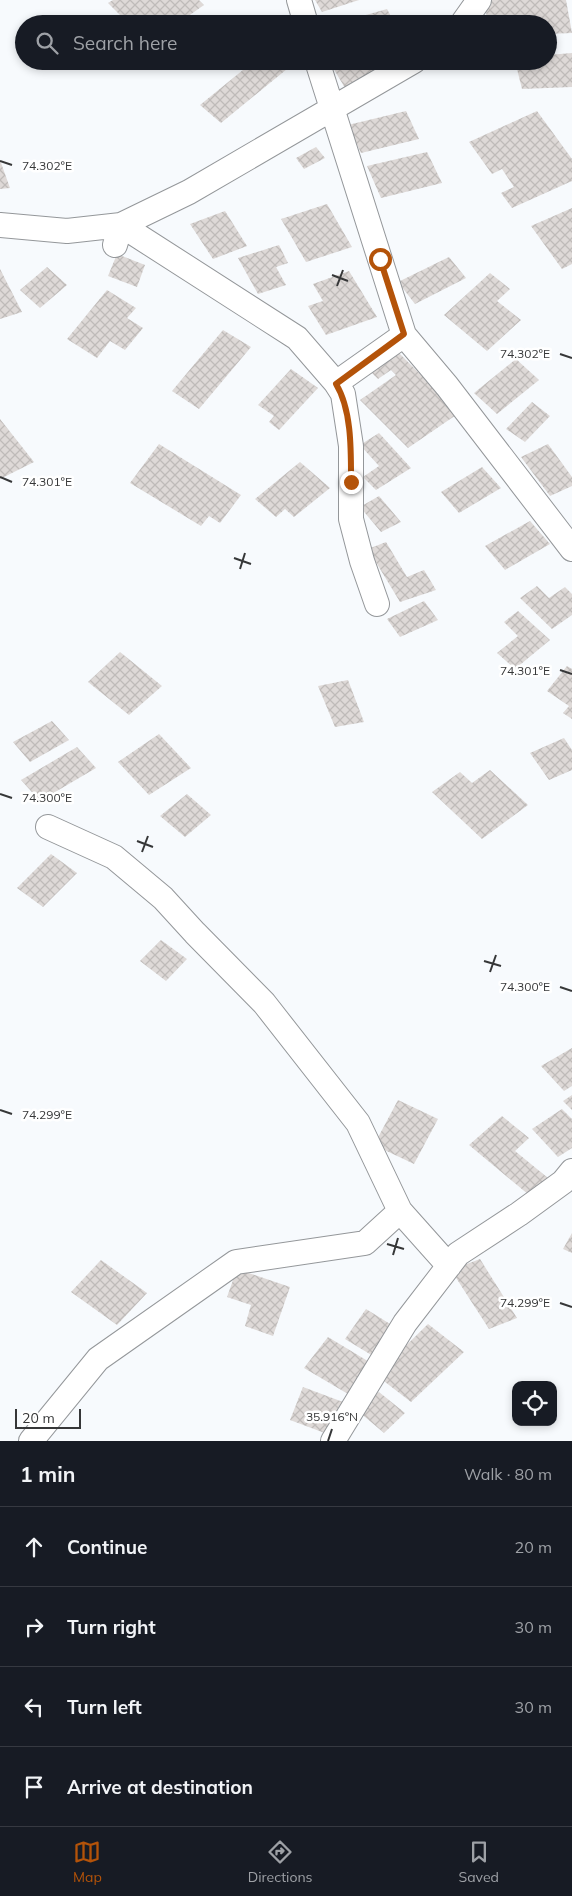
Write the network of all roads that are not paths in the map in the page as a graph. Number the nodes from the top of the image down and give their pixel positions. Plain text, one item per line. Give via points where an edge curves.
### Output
1 (299, 0) edge
2 (479, 0) edge
3 (303, 15) edge
4 (468, 15) edge
5 (320, 70) edge
6 (398, 70) edge
7 (331, 109) junction
8 (0, 225) edge
9 (118, 235) junction
10 (404, 334) junction
11 (336, 384) junction
12 (572, 549) edge
13 (378, 604) dead end
14 (48, 827) dead end
15 (572, 1171) edge
16 (400, 1212) junction
17 (449, 1266) junction
18 (31, 1441) edge
19 (333, 1441) edge

1 - 3 street
2 - 4 street
5 - 7 street
6 - 7 street
7 - 9 street
7 - 10 street
8 - 9 street
9 - 11 street via 297,338
10 - 11 street
10 - 12 street
11 - 13 street via 343,394 351,446 351,519
14 - 16 street via 114,857 163,898 264,1003 358,1123
15 - 17 street via 563,1182 458,1254
16 - 17 street
16 - 18 street via 364,1243 236,1262 98,1359
17 - 19 street via 405,1322

